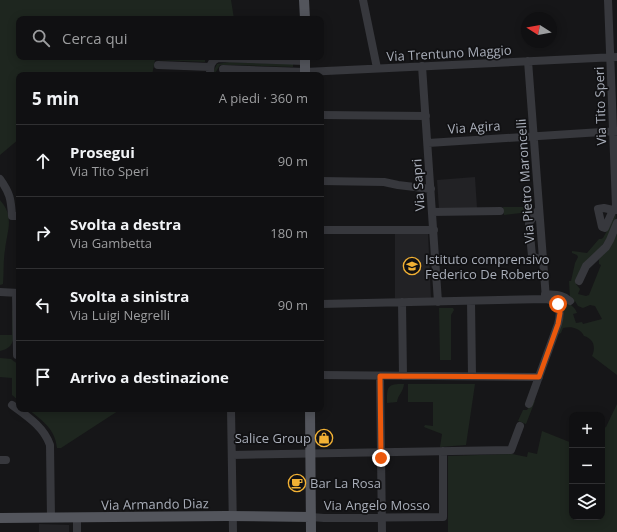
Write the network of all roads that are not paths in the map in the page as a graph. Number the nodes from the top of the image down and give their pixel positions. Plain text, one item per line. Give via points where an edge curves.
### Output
1 (304, 0) edge
2 (363, 0) edge
3 (608, 0) edge
4 (305, 16) edge
5 (614, 57) edge
6 (215, 60) edge
7 (305, 60) edge
8 (528, 61) junction
9 (158, 65) dead end
10 (422, 66) junction
11 (377, 68) junction
12 (223, 69) dead end
13 (210, 71) edge
14 (284, 72) edge
15 (305, 72) edge
16 (319, 72) edge
17 (324, 115) edge
18 (426, 116) junction
19 (615, 131) edge
20 (533, 135) junction
21 (428, 143) junction
22 (0, 179) edge
23 (324, 181) edge
24 (431, 189) junction
25 (615, 210) edge
26 (500, 211) dead end
27 (432, 212) junction
28 (15, 216) edge
29 (617, 223) edge
30 (324, 230) edge
31 (434, 230) junction
32 (579, 281) dead end
33 (0, 292) edge
34 (16, 293) edge
35 (545, 296) junction
36 (471, 301) junction
37 (570, 301) dead end
38 (402, 302) junction
39 (438, 302) junction
40 (324, 304) edge
41 (324, 375) edge
42 (380, 376) junction
43 (402, 376) junction
44 (472, 376) junction
45 (539, 377) junction
46 (529, 404) dead end
47 (12, 405) dead end
48 (16, 408) edge
49 (21, 412) edge
50 (231, 412) edge
51 (310, 412) edge
52 (520, 426) dead end
53 (443, 451) junction
54 (381, 452) junction
55 (310, 454) junction
56 (232, 455) junction
57 (233, 516) junction
58 (311, 517) junction
59 (0, 518) edge
60 (51, 518) junction
61 (77, 518) junction
62 (381, 518) junction
63 (77, 532) edge
64 (234, 532) edge
65 (311, 532) edge
66 (382, 532) edge

1 - 4 main road
2 - 11 street
3 - 5 street, Via Tito Speri
5 - 8 street, Via Trentuno Maggio
5 - 19 street, Via Tito Speri
6 - 13 street
7 - 15 main road
8 - 10 street, Via Trentuno Maggio
8 - 20 street, Via Pietro Maroncelli
9 - 13 street
10 - 11 street, Via Trentuno Maggio
10 - 18 street, Via Sapri
11 - 16 street, Via Trentuno Maggio
12 - 14 street, Via Trentuno Maggio
17 - 18 street
18 - 21 street, Via Sapri
19 - 20 street, Via Agira
19 - 25 street, Via Tito Speri
20 - 21 street, Via Agira
20 - 35 street, Via Pietro Maroncelli
21 - 24 street, Via Sapri
22 - 28 street via 8,190
23 - 24 street via 384,182
24 - 27 street, Via Sapri
26 - 27 street
27 - 31 street, Via Sapri
29 - 32 street via 606,248 586,266
30 - 31 street
31 - 39 street, Via Sapri
33 - 34 street
35 - 36 street
35 - 37 street via 561,295
35 - 45 street via 557,302 559,318
36 - 39 street
36 - 44 street
38 - 39 street
38 - 40 street
38 - 43 street
41 - 42 street
42 - 43 street
42 - 54 street
43 - 44 street
44 - 45 street
45 - 46 street
47 - 48 street
49 - 60 street via 45,432 50,445
50 - 56 street
51 - 55 main road
52 - 53 street via 511,450
53 - 54 street
53 - 62 street, Via Angelo Mosso via 443,517
54 - 55 street
54 - 62 street
55 - 56 street
55 - 58 main road
56 - 57 street
57 - 58 main road, Via Armando Diaz
57 - 61 main road, Via Armando Diaz
57 - 64 street
58 - 62 street, Via Angelo Mosso
58 - 65 main road
59 - 60 main road, Via Armando Diaz
60 - 61 main road, Via Armando Diaz
61 - 63 street
62 - 66 street

